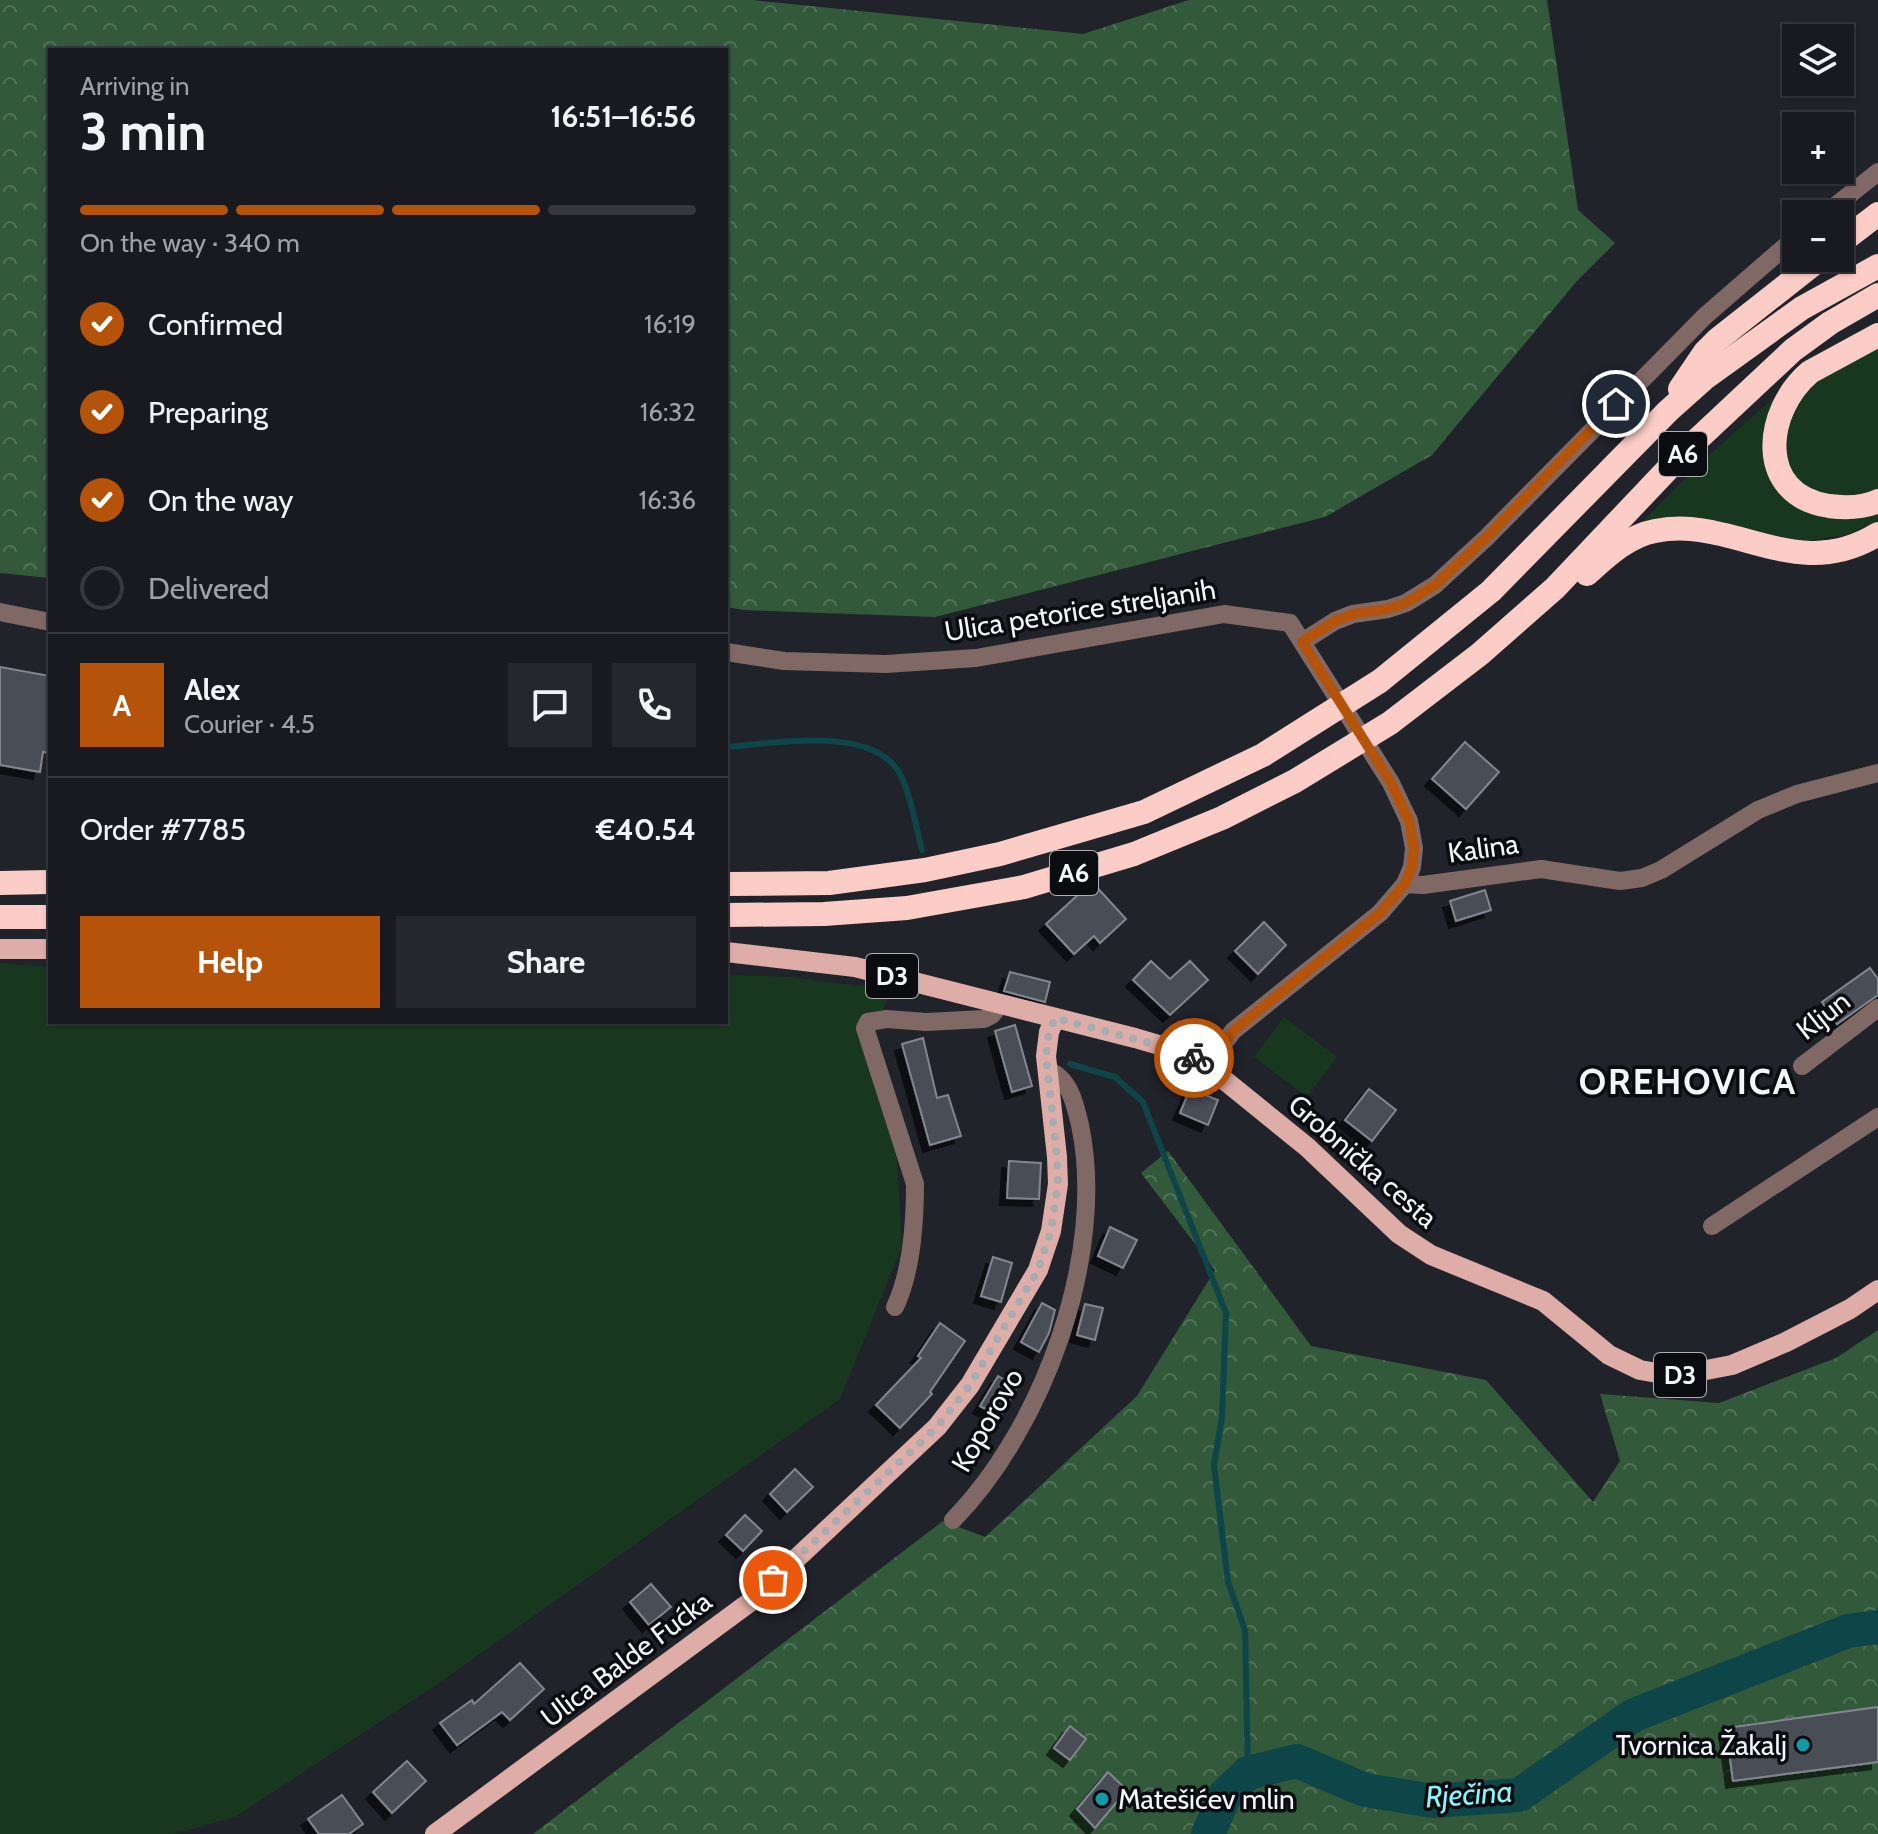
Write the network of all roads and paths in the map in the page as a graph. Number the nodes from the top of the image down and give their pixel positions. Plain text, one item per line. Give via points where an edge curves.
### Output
1 (1878, 172) edge
2 (1843, 200) edge
3 (1878, 214) edge
4 (1854, 232) edge
5 (1782, 249) edge
6 (1878, 266) edge
7 (1803, 272) edge
8 (1878, 295) edge
9 (1878, 313) edge
10 (1878, 335) edge
11 (1764, 380) junction
12 (1668, 411) junction
13 (1878, 501) edge
14 (1878, 534) edge
15 (0, 612) edge
16 (1526, 614) junction
17 (48, 622) edge
18 (1302, 642) junction
19 (728, 652) edge
20 (1878, 773) edge
21 (48, 882) edge
22 (0, 883) edge
23 (728, 884) edge
24 (1405, 884) junction
25 (728, 915) edge
26 (0, 917) edge
27 (48, 917) edge
28 (0, 949) edge
29 (48, 949) edge
30 (728, 952) edge
31 (1000, 1004) junction
32 (1878, 1008) edge
33 (1055, 1018) junction
34 (1207, 1066) junction
35 (1802, 1066) dead end
36 (1047, 1070) junction
37 (1878, 1117) edge
38 (1712, 1226) dead end
39 (1878, 1290) edge
40 (895, 1307) dead end
41 (953, 1520) dead end
42 (435, 1834) edge

1 - 2 street
3 - 4 highway
5 - 18 street via 1694,327 1435,585 1406,603 1335,621
6 - 12 highway, A6 via 1802,308
7 - 12 highway via 1717,340
8 - 11 highway via 1804,340
9 - 11 highway
10 - 13 highway via 1801,380 1785,402 1774,448 1788,486 1811,501 1851,507
11 - 16 highway, A6 via 1683,453
12 - 23 highway, A6 via 1491,591 1380,681 1263,755 1144,812 1000,854 829,883
14 - 16 highway via 1846,550 1811,553 1704,532 1655,531 1612,552 1565,593
15 - 17 street
16 - 25 highway, A6 via 1402,714 1331,760 1222,818 1134,854 1024,887 920,906
18 - 19 street, Ulica petorice streljanih via 1290,623 1224,614 976,658 886,664 784,661
18 - 24 street, Ulica petorice streljanih via 1391,783 1409,821 1412,867
20 - 24 street, Kalina via 1758,810 1642,878 1620,881 1541,869
21 - 22 highway
24 - 34 street via 1380,913 1233,1031
26 - 27 highway
28 - 29 main road
30 - 31 main road, D3 via 855,967
31 - 33 main road, D3
31 - 40 street via 984,1019 887,1019 868,1022 865,1028 915,1184 909,1252
32 - 35 street, Kljun
33 - 34 main road, D3 via 1176,1050
33 - 36 main road, Ulica Balde Fućka
34 - 39 main road, Grobnička cesta / D3 via 1307,1147 1399,1234 1431,1255 1543,1301 1609,1355 1640,1370 1675,1376 1732,1365 1786,1342
36 - 41 street, Koporovo via 1067,1085 1085,1149 1088,1177 1081,1259 1041,1387 987,1479
36 - 42 main road, Ulica Balde Fućka via 1058,1184 1051,1231 1038,1270 985,1362 937,1427 750,1602
37 - 38 street

